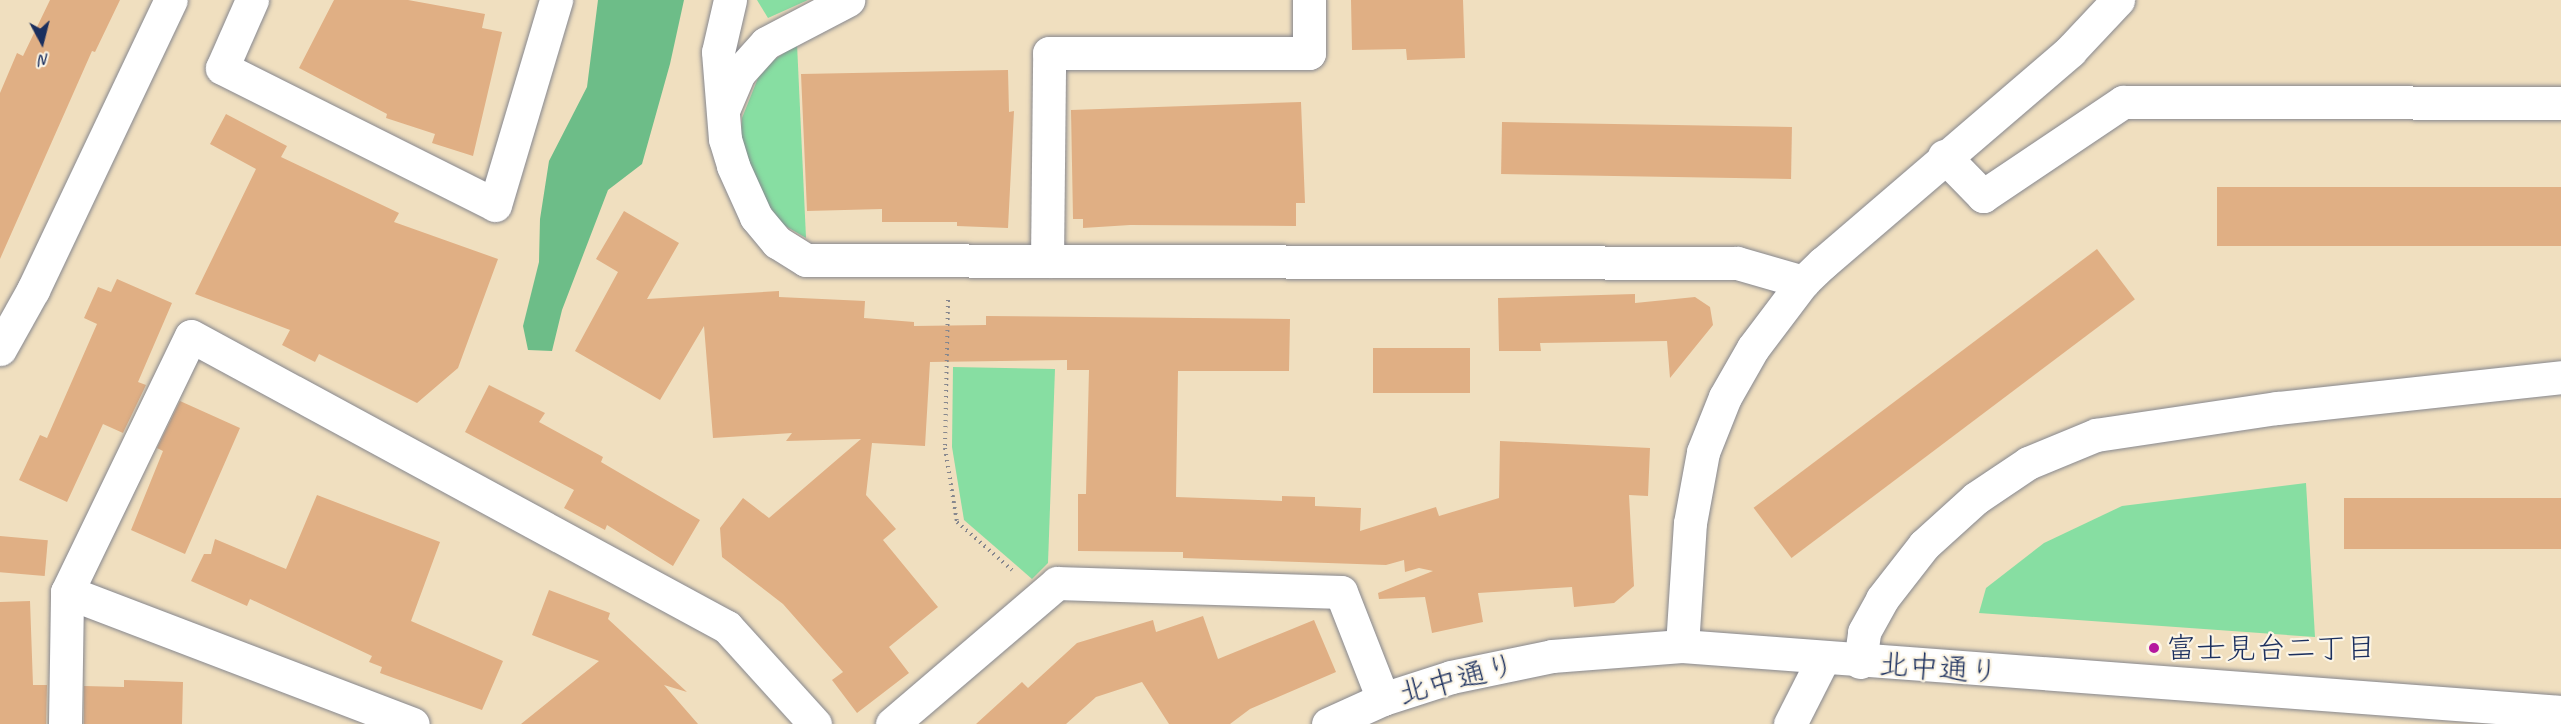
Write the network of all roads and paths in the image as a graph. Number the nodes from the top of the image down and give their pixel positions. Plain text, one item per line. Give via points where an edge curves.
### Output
1 (171, 0) edge
2 (252, 0) edge
3 (556, 0) edge
4 (730, 0) edge
5 (848, 0) edge
6 (1309, 0) edge
7 (2118, 0) edge
8 (2561, 103) edge
9 (724, 108) junction
10 (1944, 156) junction
11 (949, 260) junction
12 (1047, 261) junction
13 (1803, 282) junction
14 (0, 349) edge
15 (2561, 377) edge
16 (67, 592) junction
17 (1042, 596) junction
18 (1682, 646) junction
19 (1823, 659) junction
20 (1860, 662) junction
21 (1383, 699) junction
22 (2561, 712) edge
23 (65, 724) edge
24 (413, 724) edge
25 (815, 724) edge
26 (892, 724) edge
27 (1328, 724) edge
28 (1790, 724) edge

1 - 14 street via 33,290
2 - 3 street via 222,68 495,205
4 - 9 street via 718,52
5 - 9 street via 766,43 738,73
6 - 12 street via 1309,53 1049,53
7 - 10 street via 2070,51
8 - 10 street via 2123,102 1983,196
9 - 11 street via 725,139 742,192 777,242 806,260
10 - 13 street
11 - 12 street
11 - 17 path via 945,448 957,522
12 - 13 street via 1737,263
13 - 18 street via 1753,348 1725,398 1703,452 1690,523
15 - 20 street via 2277,408 2096,435 2028,463 1976,498 1924,546 1882,599 1864,632
16 - 23 street
16 - 24 street
16 - 25 street via 191,336 727,627
17 - 21 street via 1057,583 1341,592
17 - 26 street
18 - 19 street, 北中通り
18 - 21 street, 北中通り via 1552,656 1451,677
19 - 20 street, 北中通り
19 - 28 street
20 - 22 street, 北中通り
21 - 27 street, 北中通り

